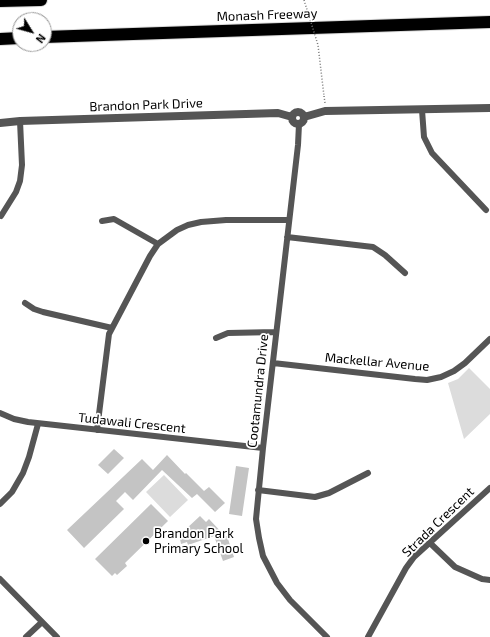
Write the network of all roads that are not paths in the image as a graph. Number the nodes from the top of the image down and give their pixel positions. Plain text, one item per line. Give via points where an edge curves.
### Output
1 (41, 0) edge
2 (0, 1) edge
3 (490, 22) edge
4 (52, 37) edge
5 (12, 38) edge
6 (0, 39) edge
7 (490, 108) edge
8 (422, 110) junction
9 (292, 117) junction
10 (304, 117) junction
11 (20, 121) junction
12 (0, 123) edge
13 (299, 124) junction
14 (486, 210) dead end
15 (1, 216) edge
16 (289, 220) junction
17 (102, 222) dead end
18 (287, 237) junction
19 (158, 244) junction
20 (405, 273) dead end
21 (25, 302) dead end
22 (112, 328) junction
23 (276, 332) junction
24 (216, 338) dead end
25 (490, 339) edge
26 (272, 363) junction
27 (0, 413) edge
28 (38, 424) junction
29 (97, 430) junction
30 (263, 448) junction
31 (368, 474) dead end
32 (490, 488) edge
33 (258, 490) junction
34 (0, 504) edge
35 (430, 543) junction
36 (0, 579) edge
37 (490, 580) edge
38 (42, 622) junction
39 (26, 637) edge
40 (57, 637) edge
41 (327, 637) edge
42 (368, 637) edge

1 - 2 highway
3 - 4 highway, Monash Freeway
5 - 6 highway
7 - 8 street
8 - 10 street via 325,111
8 - 14 street via 424,137 432,153
9 - 10 street via 298,112
9 - 11 street, Brandon Park Drive via 278,113
9 - 13 street via 293,122
10 - 13 street via 304,121
11 - 12 street, Brandon Park Drive
11 - 15 street via 20,181
13 - 16 street, Cootamundra Drive
16 - 18 street, Cootamundra Drive
16 - 19 street via 201,222 177,230
17 - 19 street via 114,219
18 - 20 street via 372,247
18 - 23 street, Cootamundra Drive
19 - 22 street
21 - 22 street via 43,312
22 - 29 street
23 - 24 street via 228,333
23 - 26 street, Cootamundra Drive
25 - 26 street, Mackellar Avenue via 454,372 427,380
26 - 30 street, Cootamundra Drive
27 - 28 street, Tudawali Crescent
28 - 29 street, Tudawali Crescent
28 - 34 street via 23,473 12,492
29 - 30 street, Tudawali Crescent
30 - 33 street, Cootamundra Drive
31 - 33 street via 315,497
32 - 35 street, Strada Crescent
33 - 41 street, Cootamundra Drive via 257,529 267,565 282,591
35 - 37 street via 454,567
35 - 42 street, Strada Crescent via 406,568
36 - 38 street
38 - 39 street
38 - 40 street

